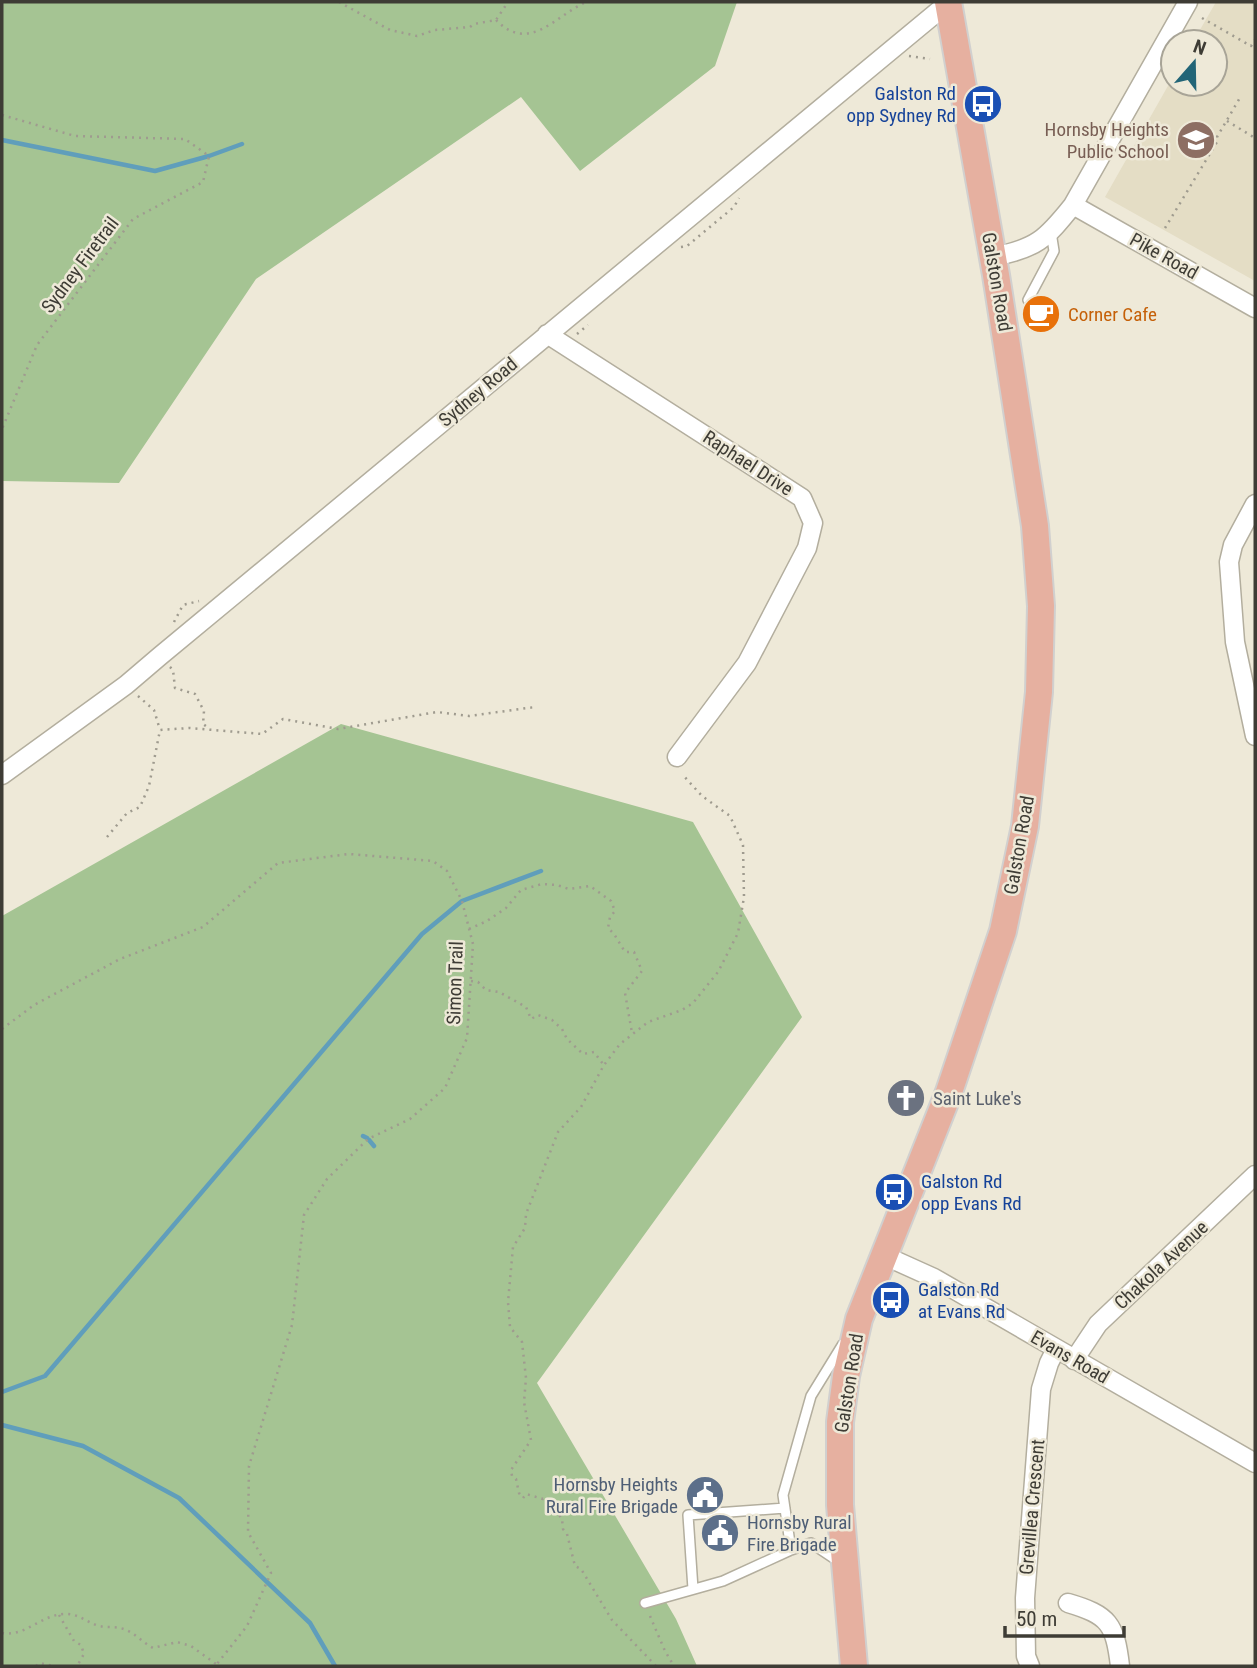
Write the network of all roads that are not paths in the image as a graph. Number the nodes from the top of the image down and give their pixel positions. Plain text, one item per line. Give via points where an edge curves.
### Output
1 (948, 2) edge
2 (1188, 2) edge
3 (1073, 205) junction
4 (1051, 232) junction
5 (992, 257) junction
6 (1028, 300) dead end
7 (1255, 307) edge
8 (547, 334) junction
9 (1255, 504) edge
10 (1255, 736) edge
11 (677, 757) road end
12 (2, 775) edge
13 (1255, 1175) edge
14 (883, 1255) junction
15 (859, 1319) junction
16 (1056, 1349) junction
17 (1074, 1360) junction
18 (1255, 1463) edge
19 (785, 1508) junction
20 (791, 1549) junction
21 (845, 1565) junction
22 (694, 1589) junction
23 (645, 1603) road end
24 (1068, 1603) dead end
25 (854, 1666) edge
26 (1030, 1666) edge
27 (1120, 1666) edge

1 - 5 main road, Galston Road
1 - 8 street, Sydney Road
2 - 3 street
3 - 4 street
3 - 7 street, Pike Road
4 - 5 street via 1020,252
4 - 6 lane via 1054,251
5 - 14 main road, Galston Road via 1040,570 1039,692 1025,826 1003,931 945,1104
8 - 11 street, Raphael Drive via 802,498 813,523 807,548 747,663
8 - 12 street, Sydney Road via 126,685
9 - 10 street via 1228,562 1235,642
13 - 17 street, Chakola Avenue via 1098,1324
14 - 15 main road, Galston Road
14 - 16 street, Evans Road via 934,1278
15 - 19 lane via 811,1396 783,1494
15 - 21 main road, Galston Road via 840,1422
16 - 17 street, Evans Road
16 - 26 street, Grevillea Crescent via 1041,1390 1025,1598
17 - 18 street, Evans Road
19 - 20 lane
19 - 22 lane via 688,1515
20 - 21 lane via 811,1543
20 - 22 lane via 723,1581
21 - 25 main road, Galston Road
22 - 23 lane
24 - 27 street via 1089,1609 1110,1623

